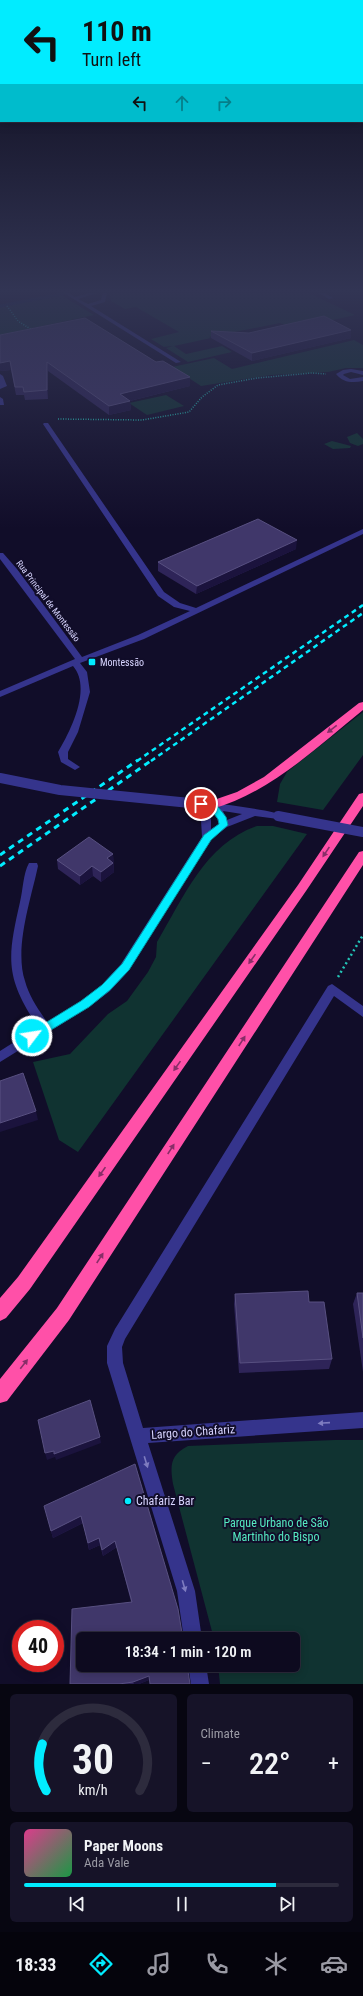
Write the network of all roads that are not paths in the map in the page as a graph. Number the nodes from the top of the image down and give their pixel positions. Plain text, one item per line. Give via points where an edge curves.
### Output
1 (345, 372) edge
2 (351, 372) edge
3 (363, 373) edge
4 (0, 376) edge
5 (363, 379) edge
6 (0, 387) edge
7 (46, 424) road end
8 (363, 531) edge
9 (0, 555) edge
10 (196, 610) junction
11 (77, 661) junction
12 (0, 694) edge
13 (363, 705) edge
14 (75, 767) dead end
15 (0, 778) edge
16 (363, 797) edge
17 (190, 802) junction
18 (212, 805) junction
19 (256, 812) junction
20 (224, 825) junction
21 (363, 832) edge
22 (207, 837) junction
23 (363, 855) edge
24 (33, 866) dead end
25 (363, 1012) edge
26 (45, 1029) junction
27 (0, 1057) edge
28 (0, 1312) edge
29 (0, 1394) edge
30 (363, 1420) edge
31 (138, 1436) junction
32 (192, 1632) edge
33 (198, 1672) edge
34 (200, 1684) edge

1 - 5 street via 339,374 341,378
2 - 3 street
4 - 6 street via 4,386
7 - 10 street via 161,594 177,605
8 - 10 street
9 - 11 street, Rua Principal de Montessão
10 - 11 street via 141,637
11 - 12 street
11 - 14 street, Rua Principal de Montessão via 83,672 86,692 74,732 63,752 64,760
13 -> 18 highway via 268,780 241,795
15 - 17 street, bridge via 60,790
16 -> 28 highway via 298,894 24,1283
17 - 18 street
17 - 22 street via 206,819
18 - 19 street
18 - 20 street via 220,814
19 - 20 street
19 - 21 street, bridge
20 - 22 street
22 - 26 street via 125,967 106,988
29 -> 23 highway via 63,1314
24 - 26 street via 17,953 17,974 28,1002
25 - 31 street via 332,989 114,1346 115,1363
26 - 27 street
30 -> 31 street, Largo do Chafariz
31 -> 32 street, Largo do Chafariz via 186,1591
33 - 34 street

